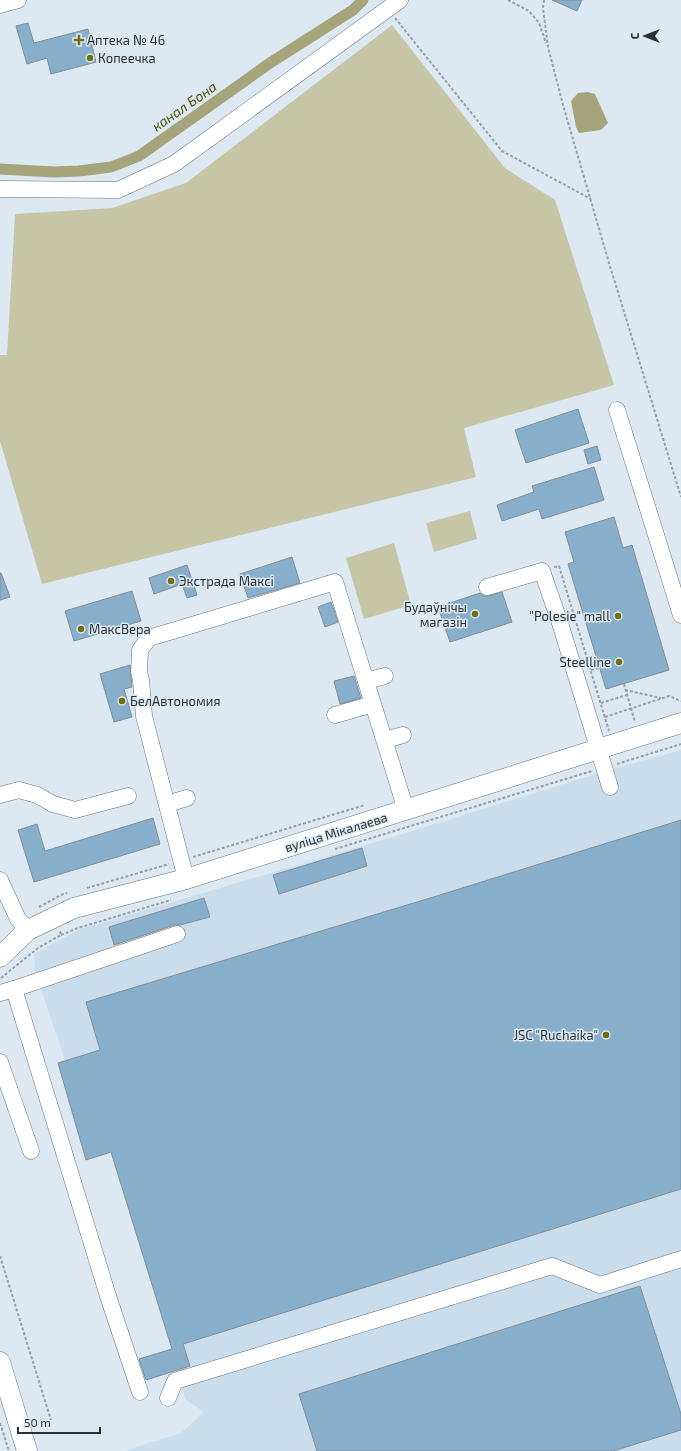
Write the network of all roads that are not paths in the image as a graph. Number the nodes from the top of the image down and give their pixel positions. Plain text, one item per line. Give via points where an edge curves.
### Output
1 (18, 0) edge
2 (397, 2) edge
3 (0, 5) edge
4 (0, 189) edge
5 (617, 410) dead end
6 (487, 587) dead end
7 (681, 615) edge
8 (385, 676) dead end
9 (366, 682) junction
10 (373, 704) junction
11 (335, 715) dead end
12 (681, 723) edge
13 (403, 735) dead end
14 (384, 740) junction
15 (601, 759) junction
16 (610, 787) dead end
17 (0, 795) edge
18 (128, 796) dead end
19 (187, 798) dead end
20 (167, 804) junction
21 (406, 810) junction
22 (186, 879) junction
23 (0, 880) edge
24 (28, 930) junction
25 (177, 934) dead end
26 (0, 957) edge
27 (7, 991) edge
28 (0, 1062) edge
29 (31, 1151) dead end
30 (681, 1259) edge
31 (0, 1362) edge
32 (140, 1392) dead end
33 (168, 1398) dead end
34 (27, 1451) edge

1 - 3 lane
2 - 4 lane via 174,164 118,190
5 - 7 lane
6 - 15 lane via 542,571
8 - 9 lane
9 - 10 lane
9 - 20 lane via 335,582 149,638 140,650 146,670 141,680 144,716
10 - 11 lane
10 - 14 lane
12 - 15 main road, вуліца Мікалаева
13 - 14 lane
14 - 21 lane
15 - 16 lane
15 - 21 main road, вуліца Мікалаева
17 - 18 lane via 19,790 75,810
19 - 20 lane
20 - 22 lane
21 - 22 main road, вуліца Мікалаева
22 - 24 main road, вуліца Мікалаева via 74,908
23 - 24 lane via 18,919
24 - 26 main road, вуліца Мікалаева
25 - 27 lane
27 - 32 lane
28 - 29 lane
30 - 33 lane via 600,1285 552,1266 175,1381
31 - 34 main road

